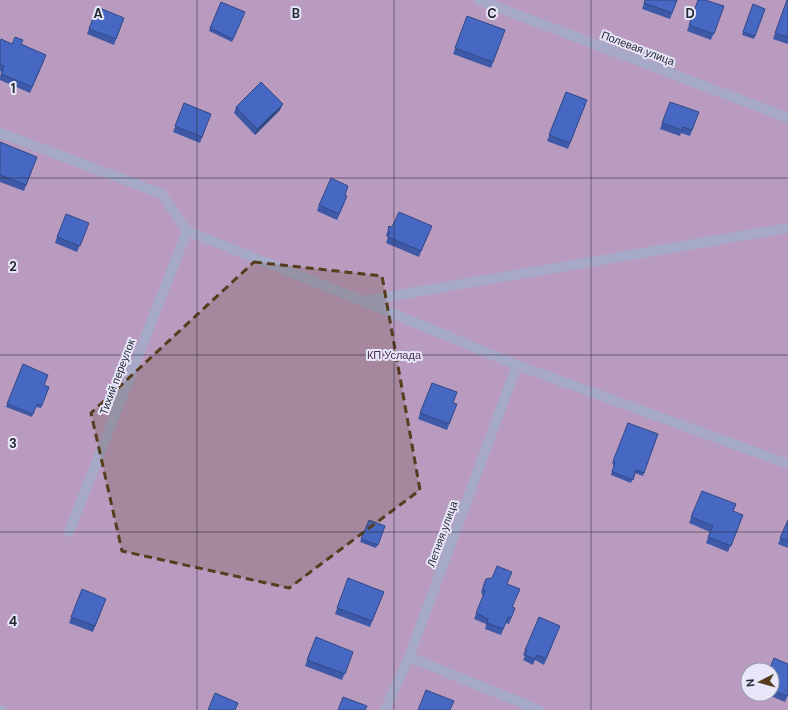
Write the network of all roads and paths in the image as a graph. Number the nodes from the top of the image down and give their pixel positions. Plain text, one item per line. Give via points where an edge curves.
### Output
1 (479, 0) edge
2 (788, 118) edge
3 (0, 133) edge
4 (788, 228) edge
5 (187, 231) junction
6 (363, 301) junction
7 (517, 365) junction
8 (788, 464) edge
9 (69, 532) dead end
10 (409, 657) junction
11 (385, 710) edge
12 (539, 710) edge

1 - 2 street, Полевая улица
3 - 5 street via 162,194
4 - 6 street
5 - 6 street
5 - 9 street, Тихий переулок
6 - 7 street
7 - 8 street
7 - 10 street, Летняя улица
10 - 11 street, Летняя улица
10 - 12 street

